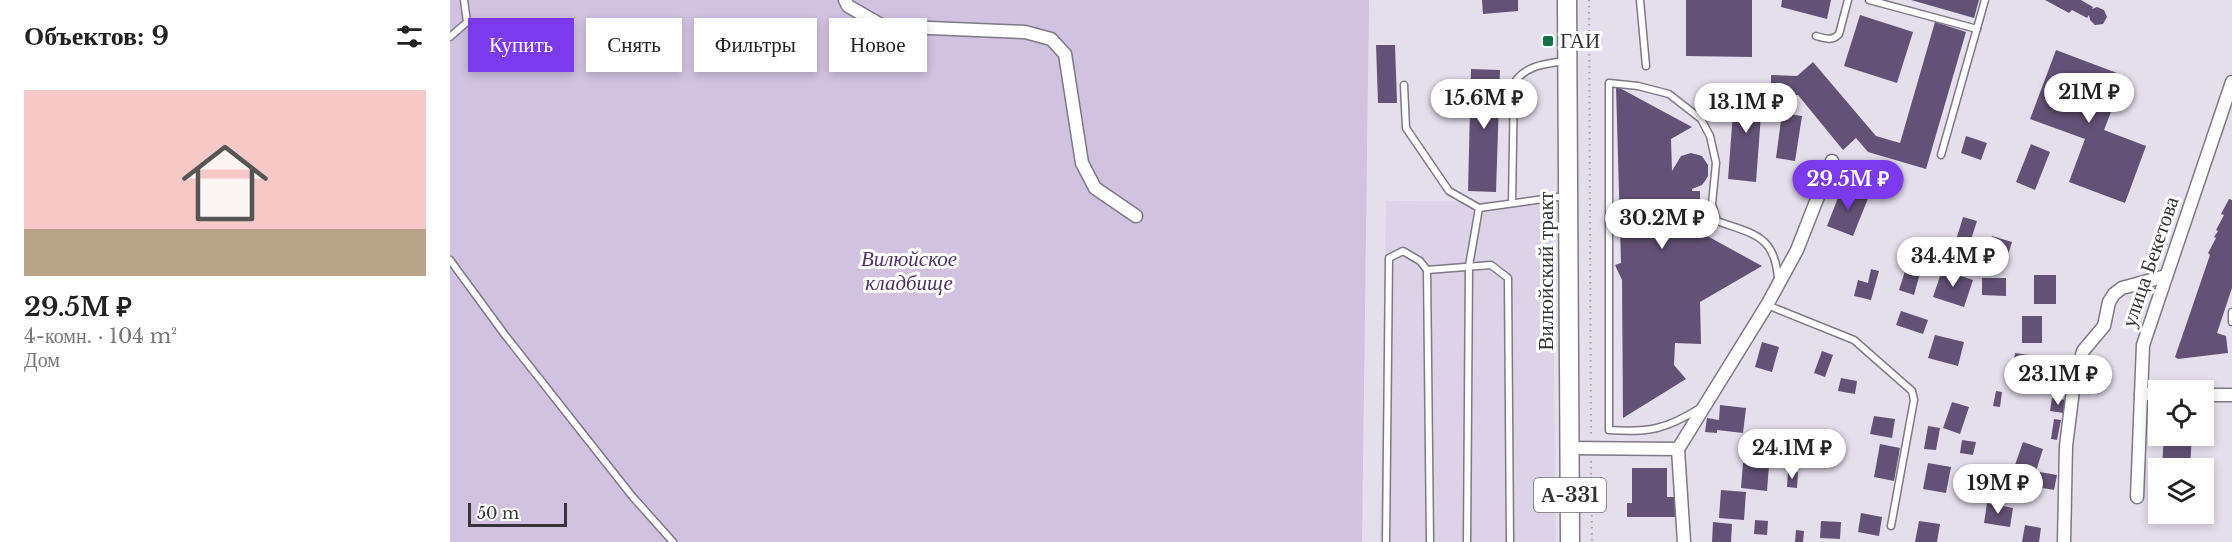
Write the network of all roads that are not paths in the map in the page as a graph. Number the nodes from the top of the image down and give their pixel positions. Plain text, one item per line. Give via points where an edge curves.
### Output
1 (464, 0) edge
2 (845, 0) edge
3 (1567, 0) edge
4 (1640, 0) edge
5 (1848, 0) edge
6 (1869, 0) edge
7 (1985, 0) edge
8 (1977, 29) junction
9 (1816, 36) dead end
10 (450, 37) edge
11 (1568, 61) junction
12 (1646, 66) dead end
13 (2232, 82) edge
14 (1404, 86) dead end
15 (1941, 155) dead end
16 (1832, 160) dead end
17 (1569, 195) junction
18 (1512, 203) junction
19 (1479, 208) junction
20 (1136, 216) dead end
21 (450, 260) edge
22 (1469, 266) junction
23 (1427, 270) junction
24 (2166, 276) junction
25 (1779, 283) junction
26 (1767, 305) junction
27 (2232, 312) edge
28 (2232, 322) edge
29 (2141, 394) junction
30 (2148, 394) edge
31 (2214, 395) edge
32 (2232, 395) edge
33 (1706, 404) junction
34 (1569, 448) junction
35 (1678, 449) junction
36 (2137, 497) dead end
37 (1891, 526) dead end
38 (673, 542) edge
39 (1386, 542) edge
40 (1430, 542) edge
41 (1467, 542) edge
42 (1510, 542) edge
43 (1570, 542) edge
44 (1684, 542) edge
45 (2064, 542) edge

1 - 10 lane via 467,22
2 - 20 street via 848,6 883,26 1025,32 1051,39 1065,54 1082,163 1095,188
3 - 11 main road, Вилюйский тракт / А-331
4 - 12 lane
5 - 9 lane via 1836,38
6 - 8 lane
7 - 8 lane
8 - 15 lane
11 - 17 main road, Вилюйский тракт / А-331
11 - 18 lane via 1521,72 1514,83
13 - 24 street, улица Бекетова
14 - 19 lane via 1406,128 1449,191
16 - 25 street via 1797,250
17 - 18 lane
17 - 34 main road, Вилюйский тракт / А-331
18 - 19 lane
19 - 22 lane
21 - 38 lane via 632,496
22 - 23 lane
22 - 41 lane
22 - 42 lane via 1491,265 1508,278
23 - 39 lane via 1403,251 1389,258
23 - 40 lane
24 - 29 street, улица Бекетова via 2143,345
24 - 45 street via 2122,288 2114,294 2103,326 2083,351 2066,446
25 - 26 street
25 - 33 lane via 1771,249 1758,235 1717,221 1712,204 1716,163 1710,136 1701,119 1669,94 1609,83 1609,430 1637,432 1668,426
26 - 33 street
26 - 37 lane via 1854,340 1912,391 1914,400
27 - 28 lane
29 - 30 street
29 - 36 street, улица Бекетова
31 - 32 street
33 - 35 street
34 - 35 street
34 - 43 main road, Вилюйский тракт / А-331
35 - 44 street

